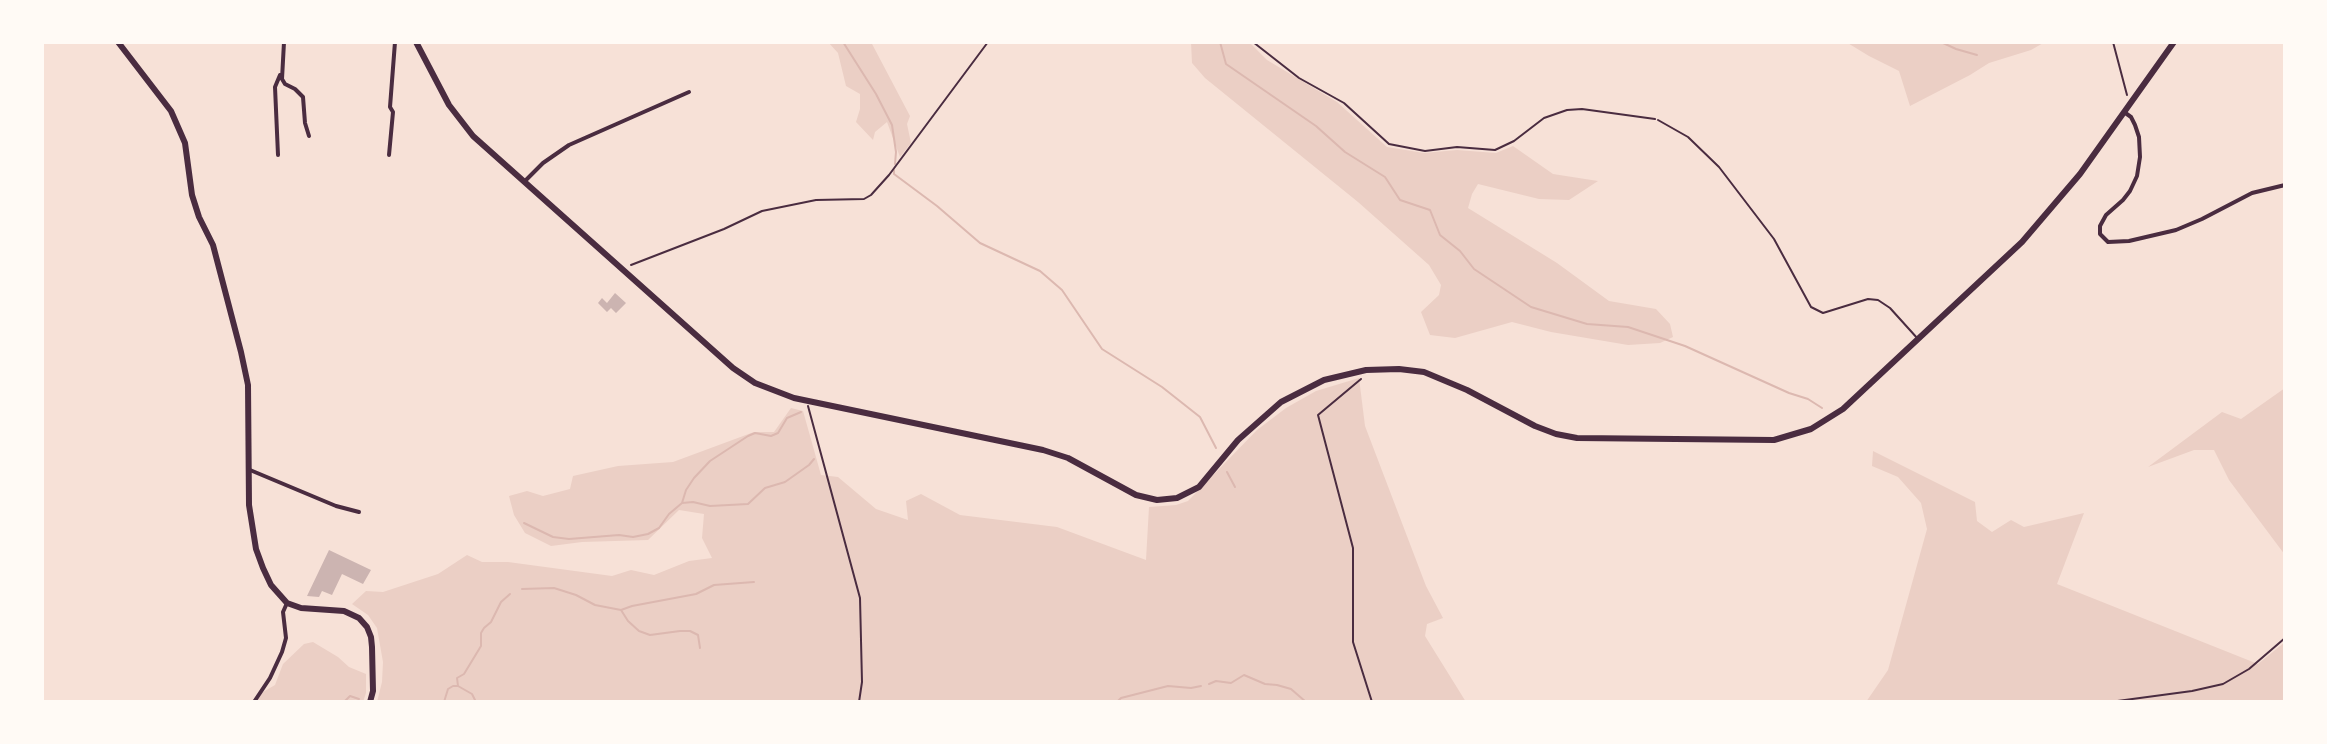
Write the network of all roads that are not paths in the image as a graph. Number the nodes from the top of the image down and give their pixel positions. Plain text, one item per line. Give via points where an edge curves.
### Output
1 (118, 42) edge
2 (284, 42) edge
3 (395, 42) edge
4 (416, 42) edge
5 (2174, 42) edge
6 (281, 73) junction
7 (689, 92) dead end
8 (2124, 112) junction
9 (1658, 120) road end
10 (309, 136) dead end
11 (278, 155) dead end
12 (389, 155) dead end
13 (525, 181) junction
14 (2285, 185) edge
15 (1919, 340) junction
16 (249, 470) junction
17 (359, 512) dead end
18 (287, 603) junction
19 (254, 702) edge
20 (370, 702) edge

1 - 16 street via 166,102 182,134 192,195 213,245 246,374
2 - 6 street
3 - 12 street
4 - 13 street via 449,105 473,136
5 - 8 street
6 - 10 street via 285,84 303,97
6 - 11 street via 275,87
7 - 13 street via 569,145
8 - 14 street via 2135,125 2140,157 2130,191 2100,226 2108,242 2176,230 2252,193
8 - 15 street via 2040,224
9 - 15 lane via 1688,137 1719,167 1774,239 1811,307 1823,313 1878,300
13 - 15 street via 733,368 769,390 1043,450 1149,499 1165,500 1199,487 1238,440 1281,402 1324,380 1366,370 1424,372 1535,426 1577,438 1774,440 1833,417
16 - 17 street
16 - 18 street via 256,549 271,585
18 - 19 street via 282,652
18 - 20 street via 344,611 367,627 372,647

